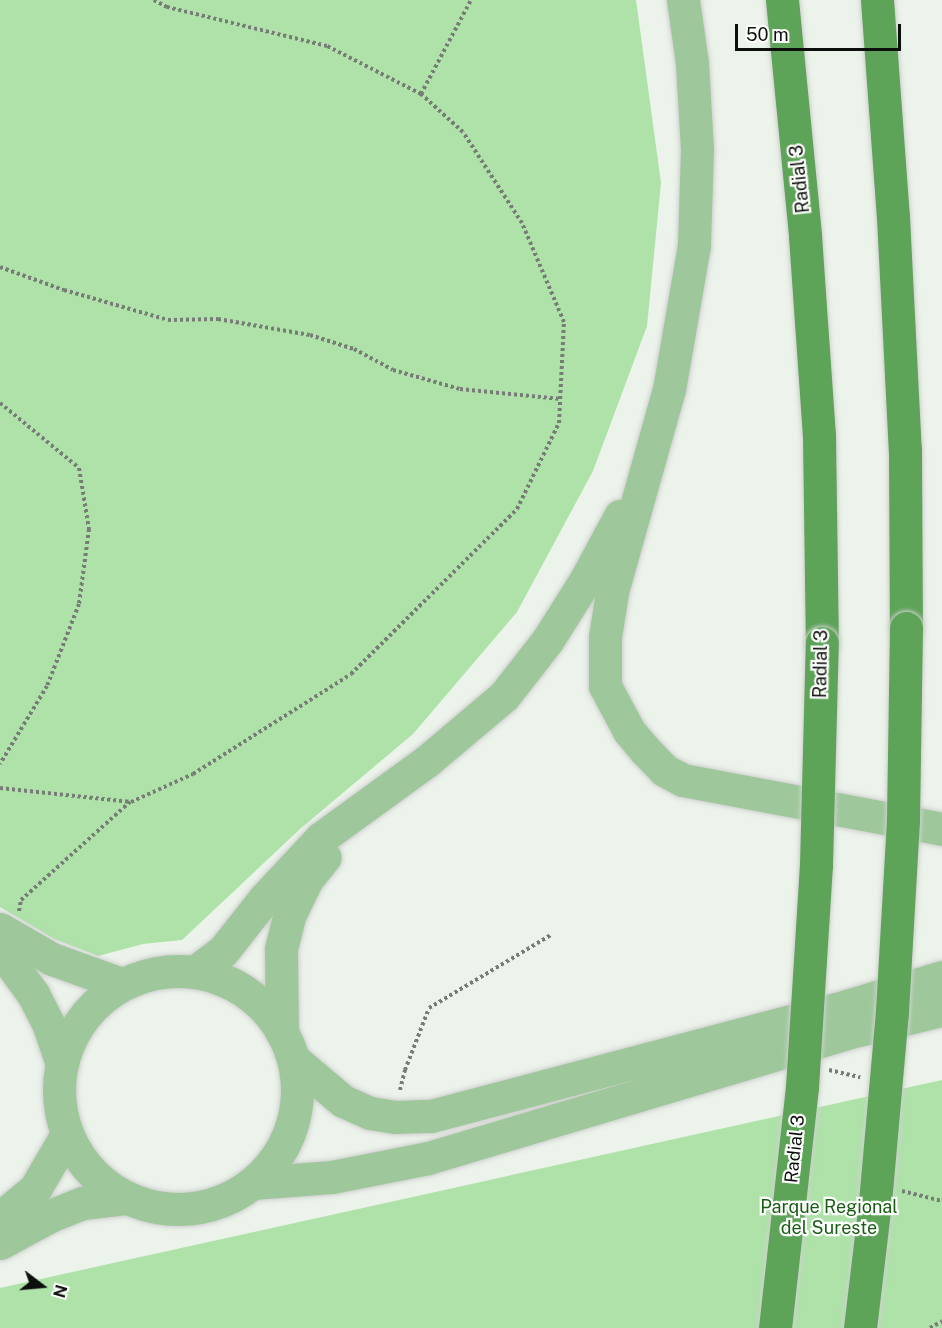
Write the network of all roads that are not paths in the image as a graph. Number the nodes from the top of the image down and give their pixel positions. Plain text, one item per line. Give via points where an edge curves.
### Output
1 (683, 0) edge
2 (782, 0) edge
3 (877, 0) edge
4 (897, 0) edge
5 (905, 450) junction
6 (647, 466) junction
7 (427, 761) junction
8 (942, 829) edge
9 (4, 939) edge
10 (195, 972) junction
11 (942, 977) edge
12 (122, 984) junction
13 (942, 1010) edge
14 (287, 1046) junction
15 (62, 1064) junction
16 (67, 1134) junction
17 (253, 1183) junction
18 (126, 1198) junction
19 (0, 1218) edge
20 (0, 1243) edge
21 (775, 1328) edge
22 (860, 1328) edge

1 - 6 main road via 692,63 697,149 694,245 669,389
2 - 21 highway, Radial 3, bridge via 806,236 819,435 822,643 816,865 802,1087
3 - 5 highway
4 - 5 highway via 908,197
5 - 22 highway, bridge via 903,819 892,1011
6 - 7 main road via 585,581 547,641 504,696
6 - 8 main road via 612,592 605,637 605,686 629,731 664,770 683,780
7 - 10 main road via 321,838 264,898 223,951
7 - 14 main road via 334,846 307,879 289,916 281,949
9 - 12 main road
9 - 15 main road via 49,1026
10 - 12 main road via 150,974
10 - 14 main road via 225,980 246,992 264,1008
11 - 14 main road via 847,1006 431,1116 370,1113 343,1101
12 - 15 main road via 83,1018 66,1047
13 - 17 main road via 846,1033 428,1158 332,1178
14 - 17 main road via 296,1104 291,1126 275,1157
15 - 16 main road via 59,1099
16 - 18 main road via 91,1171
16 - 19 main road via 35,1189
17 - 18 main road via 224,1200 191,1208 158,1208
18 - 20 main road via 83,1203

